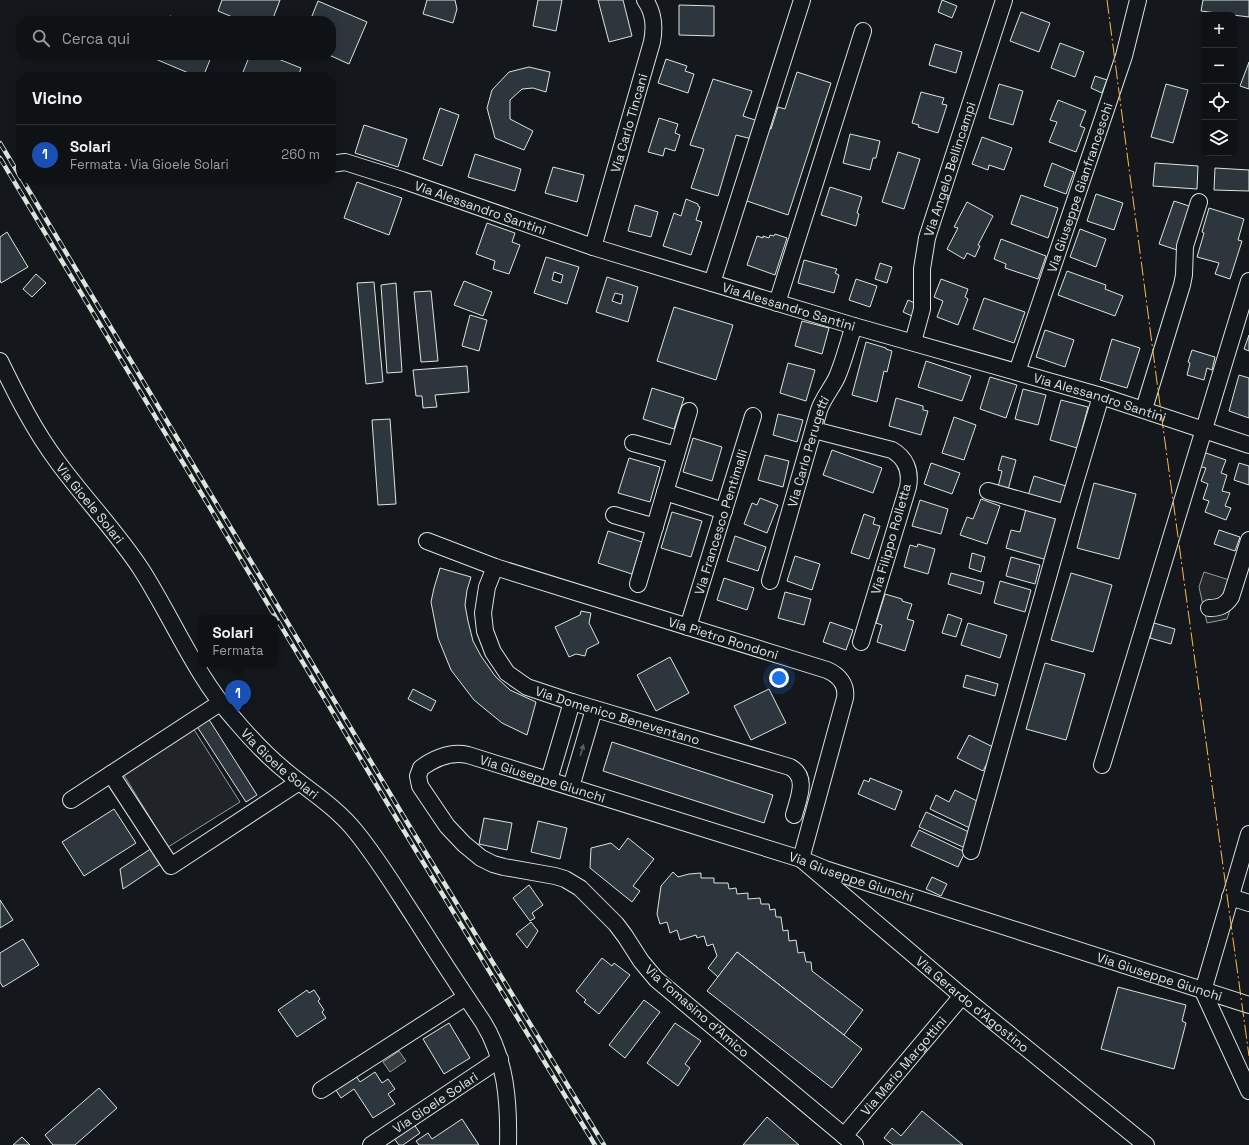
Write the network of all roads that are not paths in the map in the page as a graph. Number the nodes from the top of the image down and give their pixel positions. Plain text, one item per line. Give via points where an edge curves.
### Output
1 (645, 0) edge
2 (802, 0) edge
3 (1004, 0) edge
4 (1138, 0) edge
5 (863, 31) dead end
6 (336, 163) edge
7 (1199, 202) dead end
8 (593, 247) junction
9 (1249, 281) edge
10 (712, 283) junction
11 (777, 303) junction
12 (854, 326) junction
13 (913, 342) junction
14 (0, 360) edge
15 (1017, 372) junction
16 (1101, 396) junction
17 (1144, 409) junction
18 (689, 411) dead end
19 (753, 416) dead end
20 (814, 430) junction
21 (1203, 430) junction
22 (633, 443) dead end
23 (1249, 445) edge
24 (676, 455) junction
25 (665, 492) junction
26 (988, 492) dead end
27 (724, 511) junction
28 (1066, 513) junction
29 (614, 515) dead end
30 (655, 527) junction
31 (1249, 540) edge
32 (427, 541) dead end
33 (495, 567) junction
34 (770, 581) dead end
35 (638, 584) dead end
36 (1209, 608) dead end
37 (688, 627) junction
38 (861, 642) dead end
39 (572, 702) junction
40 (220, 703) junction
41 (594, 709) junction
42 (452, 754) joint
43 (1102, 765) dead end
44 (111, 774) junction
45 (549, 780) junction
46 (299, 782) junction
47 (571, 787) junction
48 (71, 800) dead end
49 (794, 815) dead end
50 (1249, 834) edge
51 (971, 851) dead end
52 (801, 859) junction
53 (1230, 897) junction
54 (1249, 903) edge
55 (1203, 991) junction
56 (962, 996) junction
57 (466, 997) junction
58 (1249, 1005) edge
59 (500, 1059) junction
60 (1244, 1067) edge
61 (321, 1090) dead end
62 (1249, 1091) edge
63 (849, 1140) edge
64 (371, 1145) edge
65 (508, 1145) edge
66 (1146, 1145) edge

1 - 8 street, Via Carlo Tincani via 654,19 652,42
2 - 10 street
3 - 13 street, Via Angelo Bellincampi via 927,238 922,265 922,309
4 - 15 street, Via Giuseppe Gianfranceschi via 1124,56
5 - 11 street
6 - 8 street, Via Alessandro Santini via 345,162 402,180
7 - 17 street via 1185,246 1182,285
8 - 10 street, Via Alessandro Santini
9 - 21 street
10 - 11 street, Via Alessandro Santini
11 - 12 street, Via Alessandro Santini
12 - 13 street, Via Alessandro Santini
12 - 20 street, Via Carlo Perugetti via 839,371 821,404
13 - 15 street, Via Alessandro Santini
14 - 40 street, Via Gioele Solari via 26,413 45,444 141,569 198,670
15 - 16 street, Via Alessandro Santini
16 - 17 street, Via Alessandro Santini
16 - 28 street
17 - 21 street, Via Alessandro Santini
18 - 24 street
19 - 27 street, Via Francesco Pentimalli
20 - 34 street, Via Carlo Perugetti
20 - 38 street, Via Filippo Rolletta via 892,450 902,457 909,472 908,487
21 - 23 street, Via Alessandro Santini
21 - 43 street
22 - 24 street
24 - 25 street
25 - 27 street
25 - 30 street
26 - 28 street
27 - 37 street, Via Francesco Pentimalli
28 - 51 street
29 - 30 street
30 - 35 street
31 - 36 street via 1231,597 1226,604
32 - 33 street, Via Pietro Rondoni
33 - 37 street, Via Pietro Rondoni
33 - 39 street, Via Domenico Beneventano via 487,587 483,612 485,631 493,652 506,673 527,687
37 - 52 street, Via Pietro Rondoni via 827,670 842,682 846,691 845,698
39 - 41 street, Via Domenico Beneventano
39 - 45 street
40 - 44 street
40 - 46 street, Via Gioele Solari via 276,764
47 -> 41 street
41 - 49 street, Via Domenico Beneventano via 793,768 801,782
42 - 45 street, Via Giuseppe Giunchi via 468,755
42 - 63 street, Via Tomasino d'Amico via 424,766 418,776 420,786 433,807 458,838 474,853 493,864 555,876 580,888 616,924 641,962 656,978
44 - 46 street via 171,866
44 - 48 street
45 - 47 street, Via Giuseppe Giunchi
46 - 57 street, Via Gioele Solari via 338,813 364,842
47 - 52 street, Via Giuseppe Giunchi
50 - 53 street
52 - 55 street, Via Giuseppe Giunchi via 825,869
52 - 56 street, Via Gerardo d'Agostino
53 - 54 street
53 - 55 street
55 - 58 street, Via Giuseppe Giunchi
55 - 60 street
56 - 63 street, Via Mario Margottini
56 - 66 street, Via Gerardo d'Agostino
57 - 59 street, Via Gioele Solari via 490,1034
57 - 61 street
59 - 64 street, Via Gioele Solari
59 - 65 street, Via Gioele Solari via 506,1090
60 - 62 street

